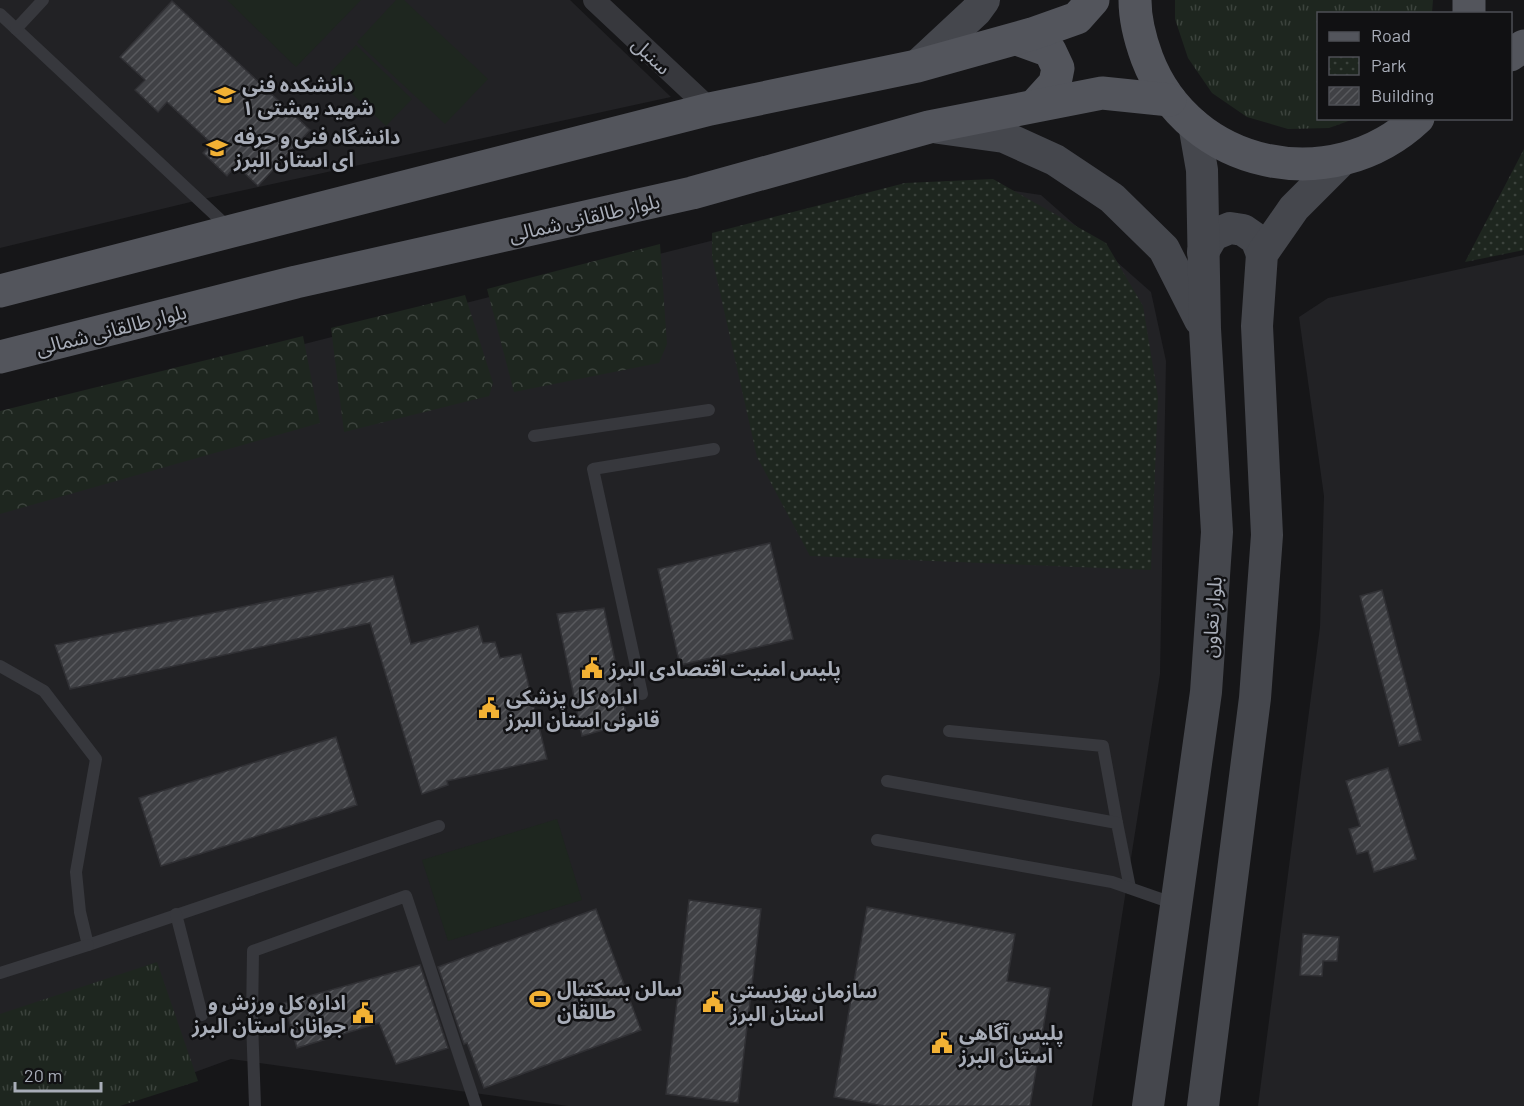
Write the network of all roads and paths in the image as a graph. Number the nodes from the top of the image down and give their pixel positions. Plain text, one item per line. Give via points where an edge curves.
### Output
1 (43, 0) edge
2 (594, 0) edge
3 (984, 0) edge
4 (1093, 0) edge
5 (1135, 0) edge
6 (0, 14) edge
7 (16, 29) junction
8 (1017, 39) junction
9 (917, 66) junction
10 (1170, 100) junction
11 (1035, 105) junction
12 (710, 109) junction
13 (1416, 120) edge
14 (1194, 124) junction
15 (929, 127) junction
16 (1341, 161) junction
17 (232, 231) junction
18 (1203, 252) junction
19 (1262, 254) junction
20 (0, 291) edge
21 (1205, 329) junction
22 (0, 357) edge
23 (709, 410) dead end
24 (534, 436) dead end
25 (714, 449) dead end
26 (0, 666) edge
27 (642, 694) dead end
28 (949, 731) dead end
29 (887, 782) dead end
30 (1117, 823) junction
31 (439, 826) dead end
32 (877, 840) dead end
33 (1130, 888) junction
34 (1176, 904) junction
35 (176, 914) junction
36 (88, 945) junction
37 (0, 973) edge
38 (202, 1016) dead end
39 (255, 1106) edge
40 (476, 1106) edge
41 (1148, 1106) edge
42 (1203, 1106) edge

1 - 7 lane
2 - 12 street, سنبل
3 - 9 main road
4 - 8 main road via 1077,18
5 - 10 main road via 1140,40 1152,72
6 - 7 lane
7 - 17 lane
8 - 9 main road
8 - 11 main road via 1050,51 1058,68 1055,83
9 - 12 main road
10 - 11 main road, بلوار طالقانی شمالی via 1101,93
10 - 14 main road
11 - 15 main road, بلوار طالقانی شمالی
12 - 17 main road
13 - 16 main road via 1374,149
14 - 16 main road via 1226,147 1263,160 1302,165
14 - 18 main road, بلوار تعاون via 1202,170
15 - 21 main road via 1004,137 1055,160 1112,198 1164,249
15 - 22 main road, بلوار طالقانی شمالی via 692,193 296,282
16 - 19 main road via 1294,208
17 - 20 main road
18 - 19 main road via 1213,235 1230,228 1243,230 1256,239
18 - 21 main road, بلوار تعاون
19 - 42 main road via 1257,326 1266,546 1255,698
21 - 34 main road, بلوار تعاون via 1217,532 1206,692
23 - 24 lane
25 - 27 lane via 593,469
26 - 36 lane via 44,691 96,759 76,872
28 - 30 lane via 1103,746
29 - 30 lane
30 - 33 lane
31 - 35 lane
32 - 33 lane
33 - 34 lane
34 - 41 main road, بلوار تعاون
35 - 36 lane
35 - 38 lane
36 - 37 lane
39 - 40 lane via 254,951 406,896

